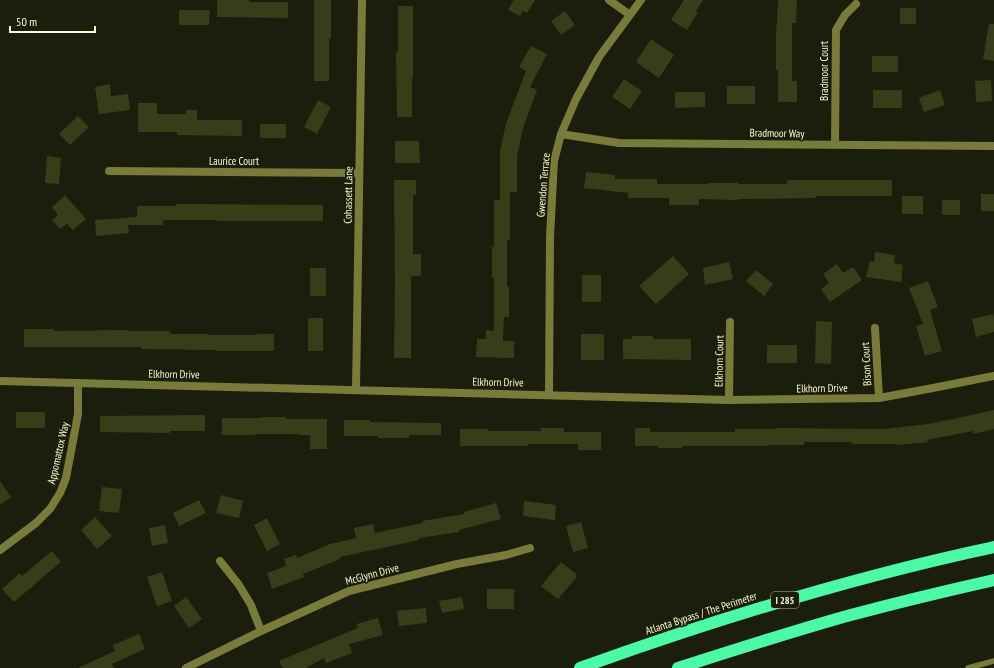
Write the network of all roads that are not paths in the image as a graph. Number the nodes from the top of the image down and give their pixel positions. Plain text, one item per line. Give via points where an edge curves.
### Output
1 (362, 0) edge
2 (609, 0) edge
3 (641, 0) edge
4 (856, 4) dead end
5 (630, 15) junction
6 (561, 134) junction
7 (835, 145) junction
8 (994, 146) edge
9 (109, 171) dead end
10 (359, 173) junction
11 (730, 322) dead end
12 (875, 328) dead end
13 (994, 376) edge
14 (0, 381) edge
15 (78, 383) junction
16 (356, 390) junction
17 (549, 395) junction
18 (879, 398) junction
19 (729, 400) junction
20 (994, 547) edge
21 (530, 548) dead end
22 (0, 550) edge
23 (220, 561) dead end
24 (994, 580) edge
25 (261, 631) junction
26 (994, 661) edge
27 (186, 668) edge
28 (580, 668) edge
29 (678, 668) edge
30 (968, 668) edge

1 - 10 street, Cohassett Lane
2 - 5 street
3 - 5 street, Gwendon Terrace
4 - 7 street, Bradmoor Court via 845,15 836,30
5 - 6 street, Gwendon Terrace via 599,58 576,99
6 - 7 street, Bradmoor Way via 619,143
6 - 17 street, Gwendon Terrace via 554,161 550,236
7 - 8 street, Bradmoor Way
9 - 10 street, Laurice Court
10 - 16 street, Cohassett Lane
11 - 19 street, Elkhorn Court
12 - 18 street, Bison Court
13 - 18 street, Elkhorn Drive
14 - 15 street, Elkhorn Drive
15 - 16 street, Elkhorn Drive
15 - 22 street, Appomattox Way via 78,414 66,478 60,493 50,509 36,523
16 - 17 street, Elkhorn Drive
17 - 19 street, Elkhorn Drive
18 - 19 street, Elkhorn Drive
20 - 28 highway, Atlanta Bypass / The Perimeter / I 285 via 803,594 705,624
21 - 25 street, McGlynn Drive via 349,590
23 - 25 street via 238,585
24 - 29 highway via 847,616
25 - 27 street, McGlynn Drive
26 - 30 lane

